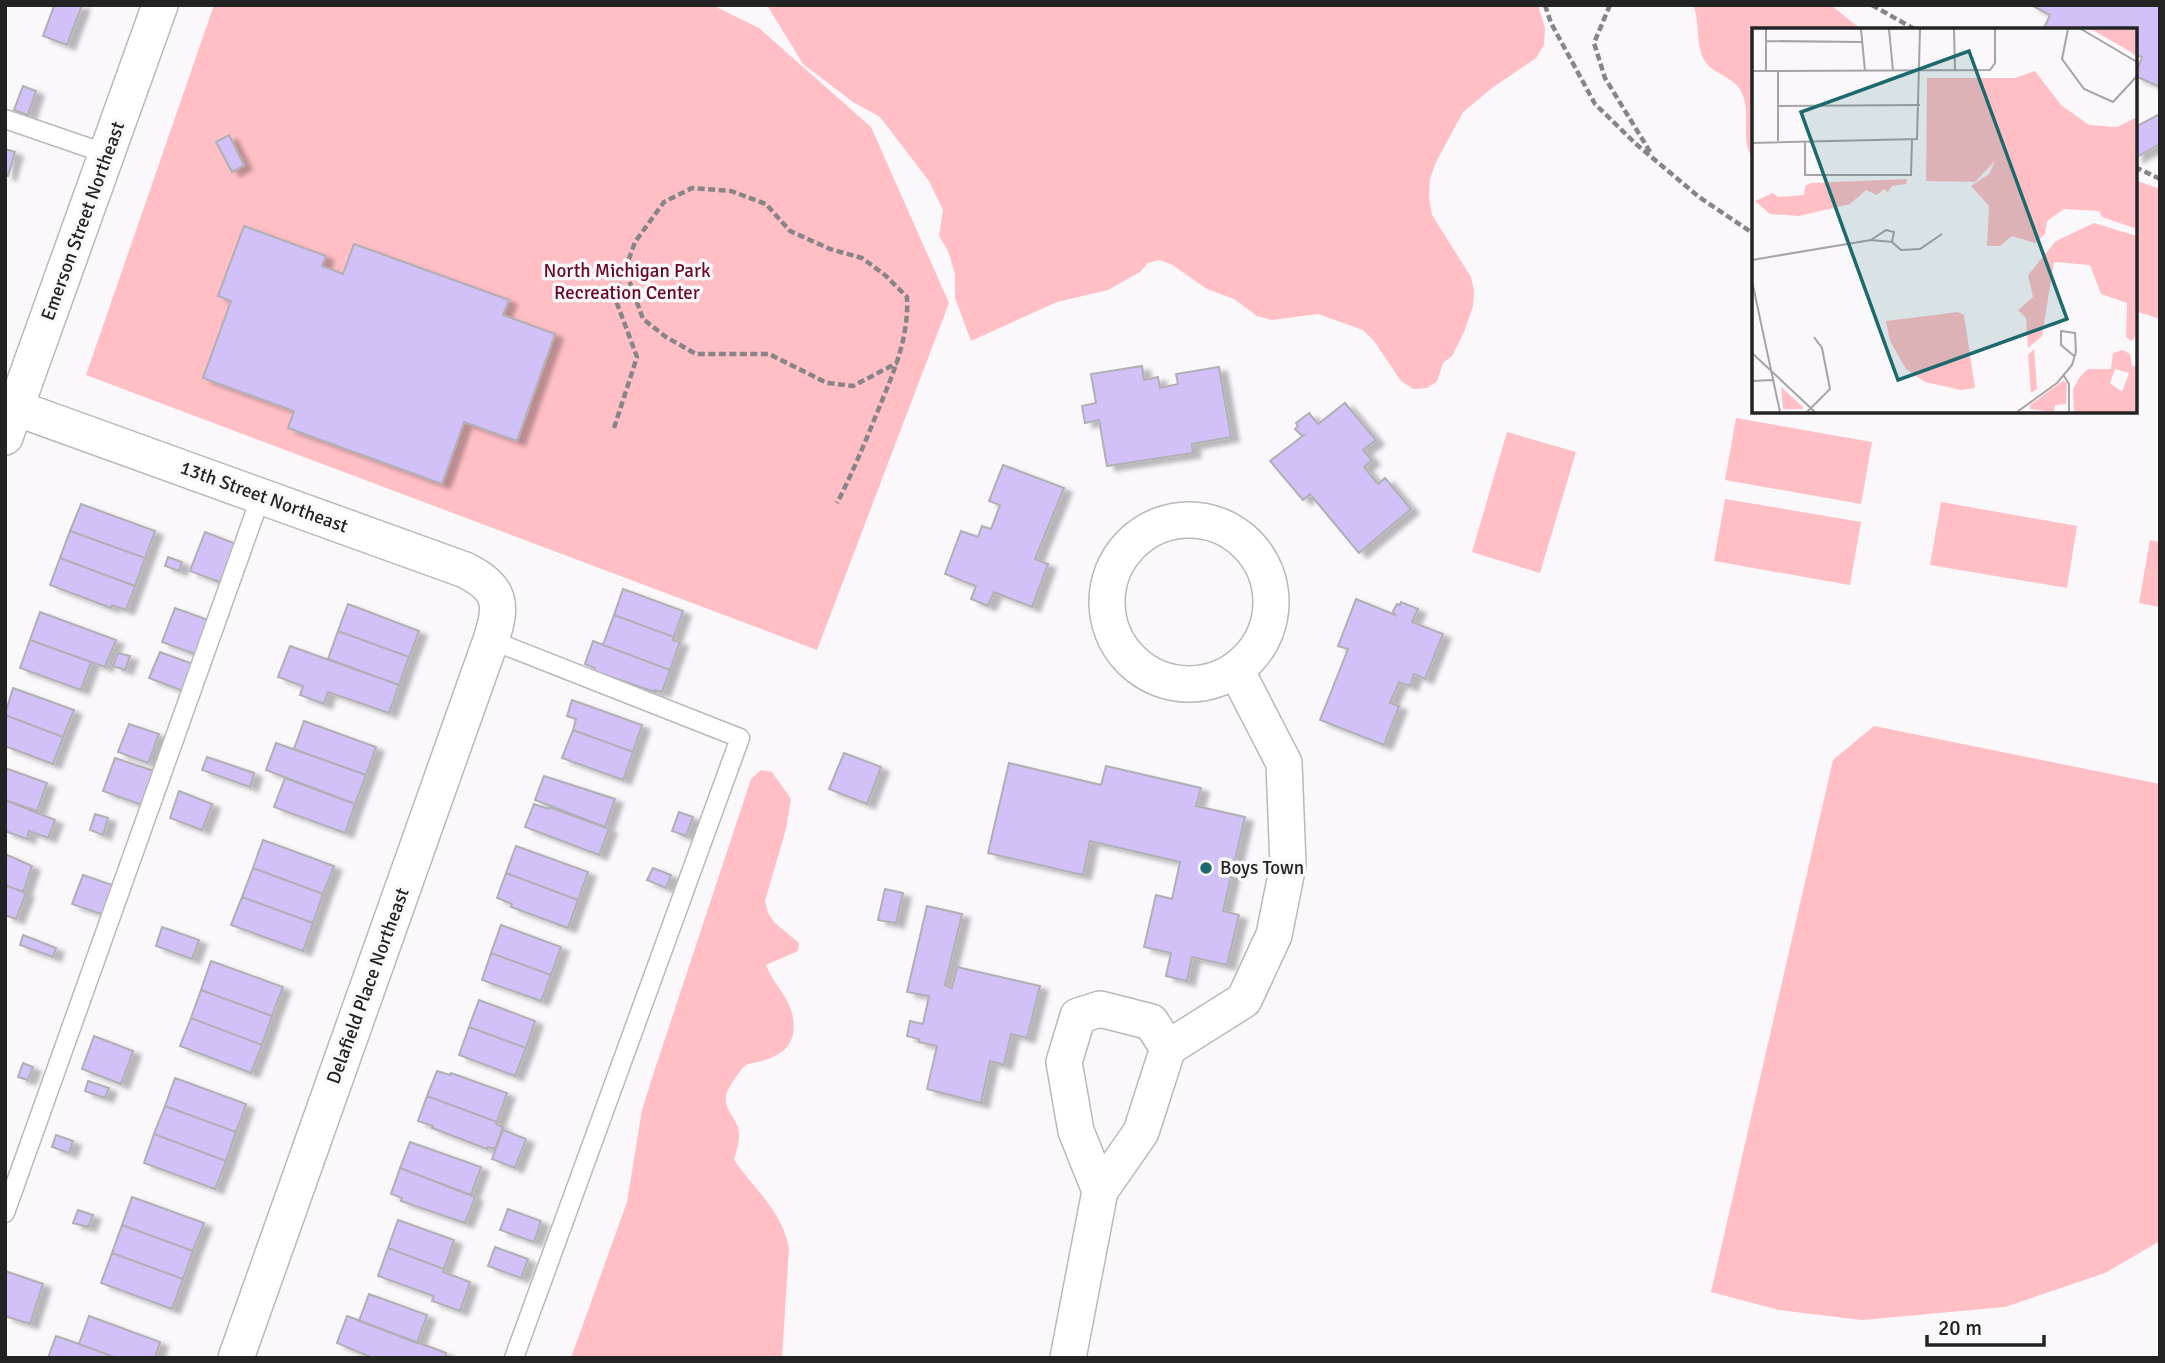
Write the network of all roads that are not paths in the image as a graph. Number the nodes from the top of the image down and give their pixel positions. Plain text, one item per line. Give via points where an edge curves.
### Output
1 (160, 5) edge
2 (5, 119) edge
3 (107, 154) junction
4 (9, 416) edge
5 (261, 496) junction
6 (496, 627) junction
7 (1236, 670) junction
8 (1168, 1048) junction
9 (1100, 1191) junction
10 (5, 1213) edge
11 (236, 1358) edge
12 (514, 1358) edge
13 (1068, 1358) edge

1 - 3 street, Emerson Street Northeast
2 - 3 lane
3 - 4 street, Emerson Street Northeast
4 - 5 street, 13th Street Northeast
5 - 6 street, 13th Street Northeast via 466,570 480,578 498,602
5 - 10 lane
6 - 11 street, Delafield Place Northeast
6 - 12 lane via 740,738
7 - 7 street via 1215,681 1174,684 1130,661 1114,637 1106,605 1110,576 1129,546 1146,532 1166,523 1193,520 1239,537 1253,552 1266,574 1270,611 1261,642
7 - 8 street via 1284,763 1288,865 1274,935 1244,1000
8 - 9 street via 1141,1132
8 - 9 street via 1151,1022 1100,1009 1078,1016 1064,1062 1076,1131
9 - 13 street

